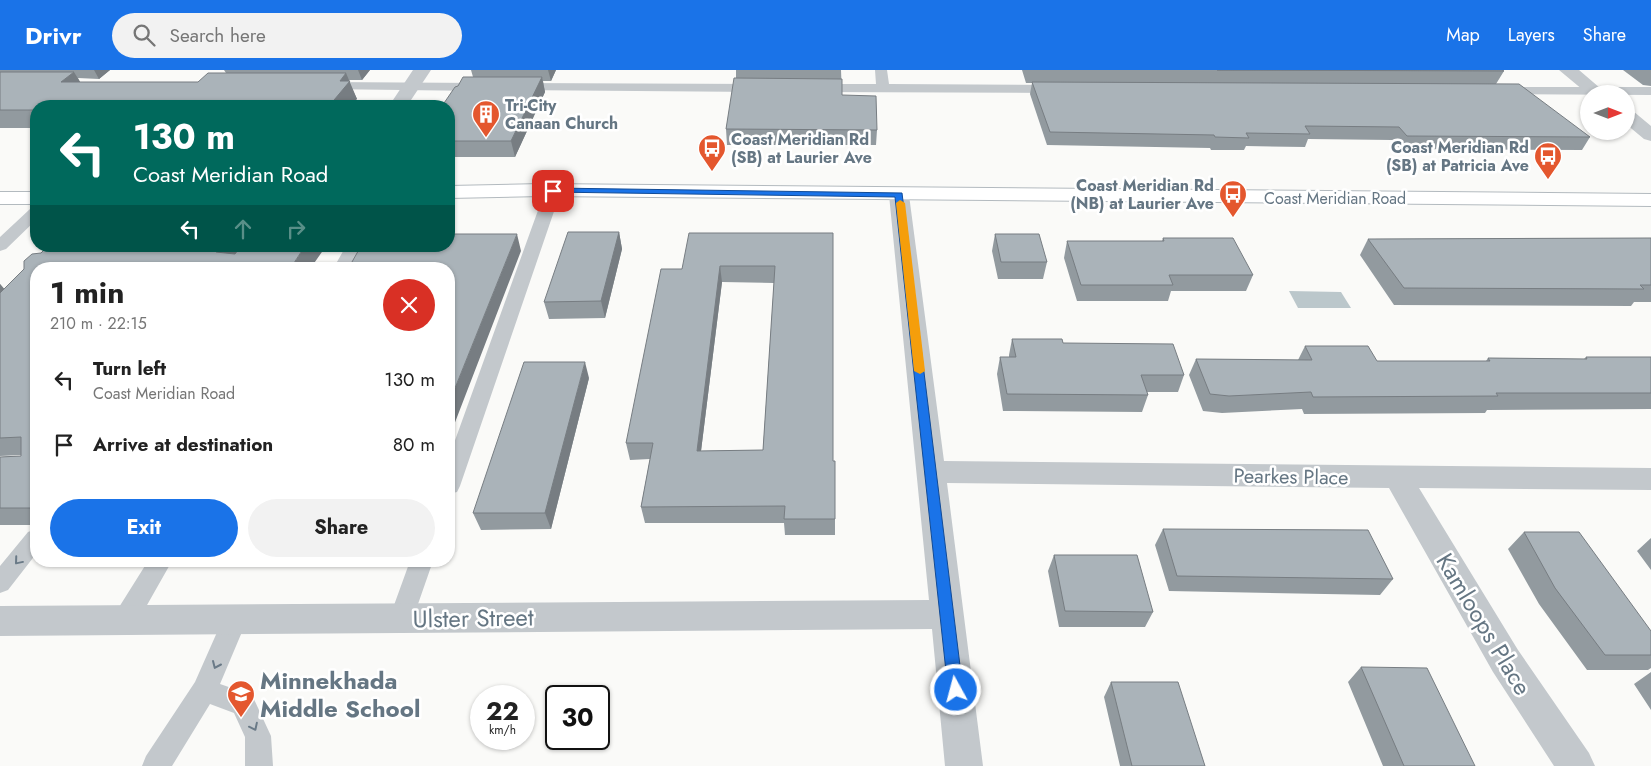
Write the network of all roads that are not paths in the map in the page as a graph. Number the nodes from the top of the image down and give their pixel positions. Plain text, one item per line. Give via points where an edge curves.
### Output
1 (422, 70) edge
2 (881, 70) edge
3 (1568, 70) edge
4 (1588, 85) edge
5 (315, 86) edge
6 (411, 86) junction
7 (777, 88) edge
8 (806, 88) edge
9 (883, 88) junction
10 (1072, 90) edge
11 (1487, 91) edge
12 (1635, 91) edge
13 (1651, 91) edge
14 (1580, 92) edge
15 (402, 100) edge
16 (1635, 122) edge
17 (1651, 134) edge
18 (553, 191) junction
19 (455, 192) edge
20 (899, 195) junction
21 (0, 198) edge
22 (30, 198) edge
23 (1651, 200) edge
24 (30, 218) edge
25 (0, 246) edge
26 (455, 469) edge
27 (931, 472) junction
28 (1398, 478) junction
29 (1651, 479) edge
30 (30, 546) edge
31 (157, 567) edge
32 (420, 567) edge
33 (0, 583) edge
34 (947, 614) junction
35 (401, 619) junction
36 (124, 620) junction
37 (235, 620) junction
38 (0, 621) edge
39 (204, 690) junction
40 (156, 766) edge
41 (259, 766) edge
42 (964, 766) edge
43 (1576, 766) edge

1 - 6 street
2 - 9 lane
3 - 4 street
5 - 6 lane
6 - 7 lane
6 - 15 street
8 - 9 lane
9 - 10 lane
11 - 14 lane
12 - 13 lane
16 - 17 street
18 - 19 main road, Coast Meridian Road
18 - 20 main road, Coast Meridian Road
18 - 26 lane
20 - 23 main road, Coast Meridian Road
20 - 27 street
21 - 22 main road
24 - 25 lane
27 - 28 street, Pearkes Place
27 - 34 street
28 - 29 street, Pearkes Place
28 - 43 street, Kamloops Place via 1495,646
30 -> 33 lane
31 - 36 lane
32 - 35 lane
34 - 35 street, Ulster Street
34 - 42 street
35 - 37 street, Ulster Street
36 - 37 street, Ulster Street
36 - 38 street, Ulster Street
37 -> 39 lane
39 - 40 lane
39 -> 41 lane via 243,704 258,736

